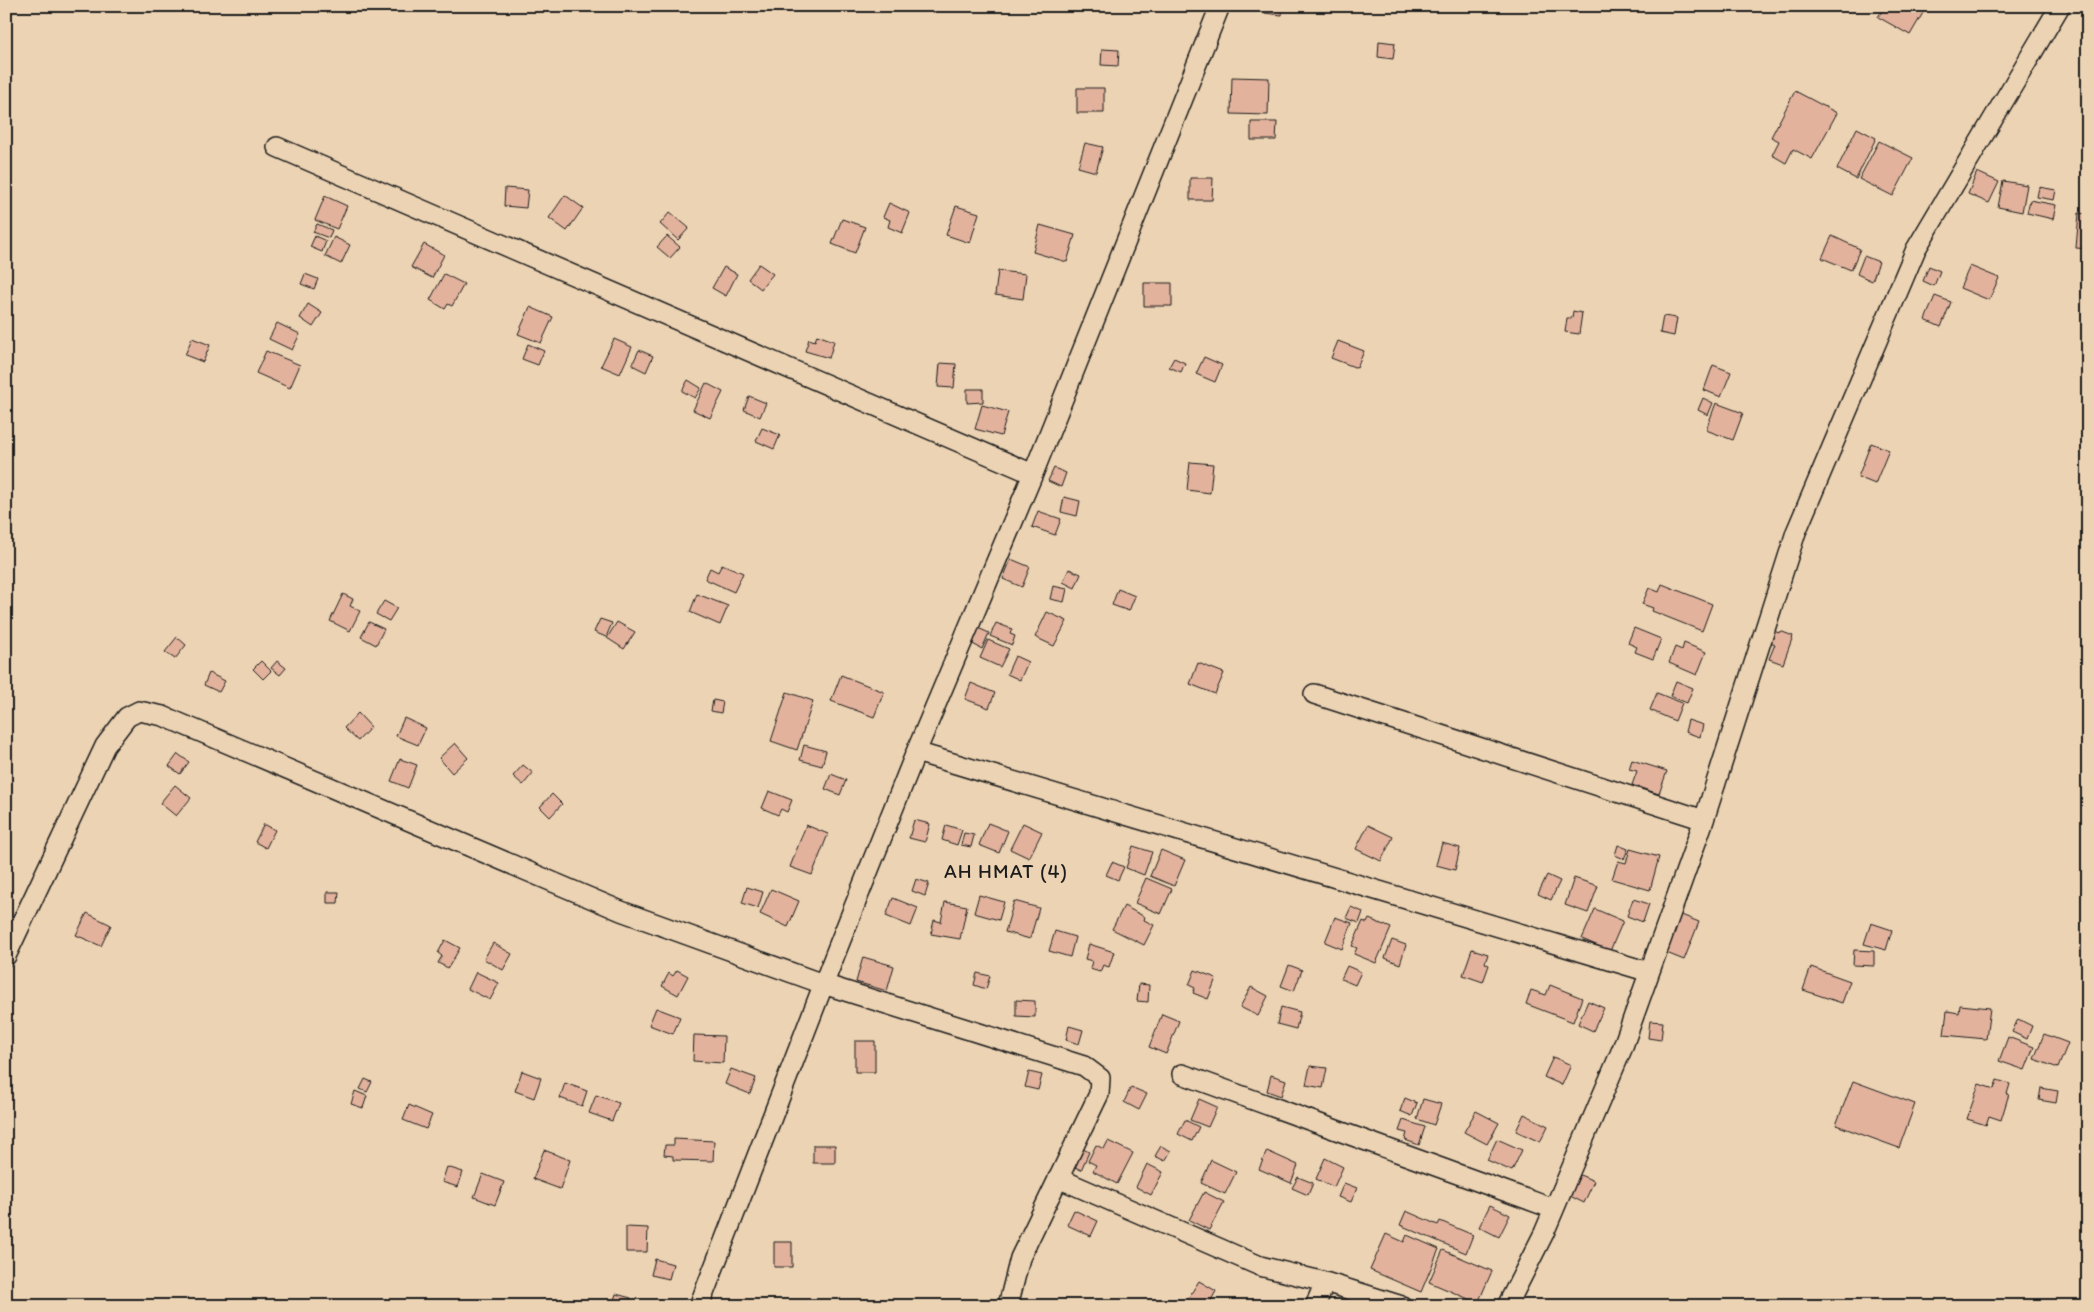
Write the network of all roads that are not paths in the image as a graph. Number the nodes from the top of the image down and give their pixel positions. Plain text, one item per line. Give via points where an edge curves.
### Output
1 (1220, 6) edge
2 (2060, 6) edge
3 (277, 147) dead end
4 (1033, 474) junction
5 (1314, 694) dead end
6 (916, 752) junction
7 (1704, 820) junction
8 (6, 956) edge
9 (1649, 972) junction
10 (823, 984) junction
11 (1182, 1074) dead end
12 (1058, 1178) junction
13 (1554, 1209) junction
14 (1325, 1282) junction
15 (698, 1306) edge
16 (1008, 1306) edge
17 (1315, 1306) edge
18 (1402, 1306) edge
19 (1507, 1306) edge

1 - 4 street
2 - 7 street via 1916,249 1796,532
3 - 4 street
4 - 6 street
5 - 7 street
6 - 9 street
6 - 10 street
7 - 9 street
8 - 10 street via 105,746 127,717 139,712 163,716 621,911
9 - 13 street via 1622,1049
10 - 12 street via 1084,1066 1100,1078 1100,1094
10 - 15 street
11 - 13 street
12 - 14 street via 1260,1266
12 - 16 street via 1020,1258
13 - 19 street
14 - 17 street
14 - 18 street

